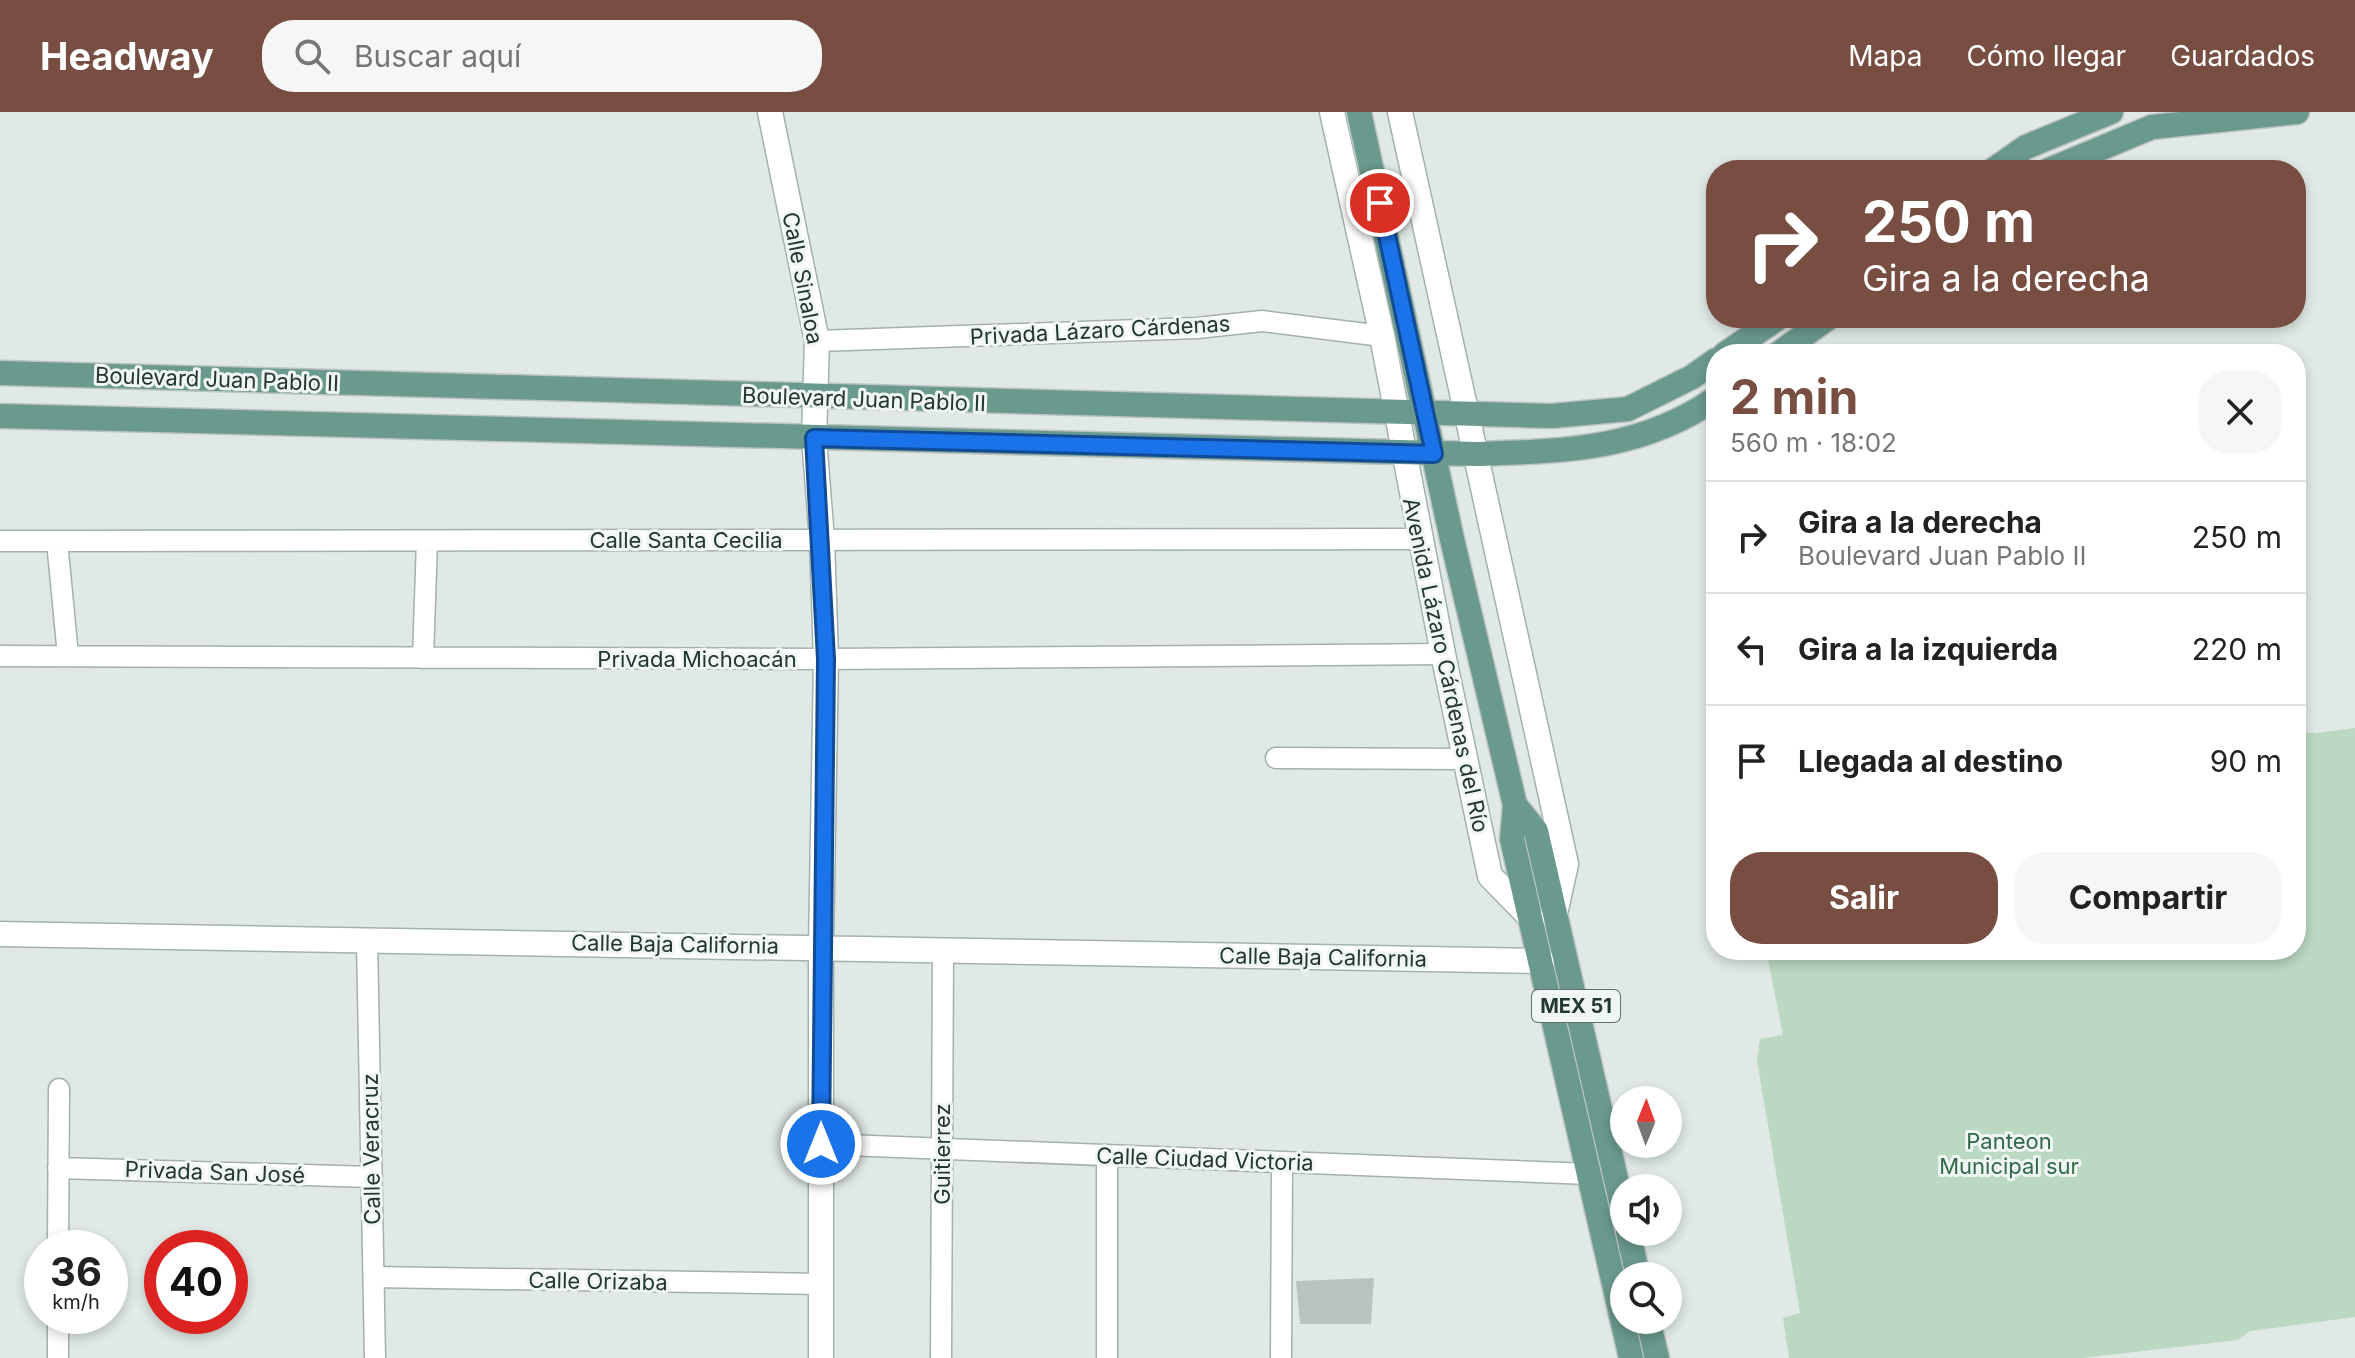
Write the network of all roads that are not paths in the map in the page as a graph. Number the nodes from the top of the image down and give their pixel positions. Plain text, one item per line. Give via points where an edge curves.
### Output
1 (770, 112) edge
2 (1332, 112) edge
3 (1359, 112) edge
4 (1400, 112) edge
5 (2111, 112) edge
6 (2297, 112) edge
7 (2007, 160) edge
8 (2073, 160) edge
9 (1763, 328) edge
10 (1814, 328) edge
11 (1382, 336) junction
12 (817, 341) junction
13 (1740, 344) edge
14 (1792, 344) edge
15 (1706, 367) edge
16 (0, 373) edge
17 (815, 397) junction
18 (1706, 404) edge
19 (1397, 414) junction
20 (1427, 415) junction
21 (1466, 415) junction
22 (0, 416) edge
23 (814, 438) junction
24 (1404, 454) junction
25 (1434, 454) junction
26 (1477, 454) junction
27 (1420, 539) junction
28 (822, 540) junction
29 (0, 541) edge
30 (57, 541) junction
31 (427, 541) junction
32 (1443, 654) junction
33 (0, 656) edge
34 (68, 656) junction
35 (423, 658) junction
36 (826, 659) junction
37 (1276, 758) dead end
38 (1464, 759) junction
39 (1544, 917) junction
40 (0, 934) edge
41 (367, 940) junction
42 (821, 947) junction
43 (943, 949) junction
44 (1542, 961) junction
45 (59, 1089) dead end
46 (821, 1144) junction
47 (942, 1148) junction
48 (1107, 1155) junction
49 (1282, 1162) junction
50 (58, 1168) junction
51 (1589, 1174) junction
52 (1613, 1174) edge
53 (372, 1177) junction
54 (58, 1230) edge
55 (374, 1277) junction
56 (821, 1284) junction
57 (58, 1334) edge
58 (1651, 1334) edge
59 (58, 1358) edge
60 (375, 1358) edge
61 (821, 1358) edge
62 (941, 1358) edge
63 (1107, 1358) edge
64 (1281, 1358) edge
65 (1631, 1358) edge
66 (1657, 1358) edge

1 - 12 street, Calle Sinaloa
2 - 11 street, Avenida Lázaro Cárdenas del Río
3 - 20 main road, Avenida Lázaro Cárdenas del Río / MEX 51
4 - 21 street, Avenida Lázaro Cárdenas del Río
5 - 7 main road
6 - 8 main road via 2152,127
9 - 13 main road
10 - 14 main road
11 - 12 street, Privada Lázaro Cárdenas via 1262,321 1197,328
11 - 19 street, Avenida Lázaro Cárdenas del Río
12 - 17 street, Calle Sinaloa
15 - 21 main road, Boulevard Juan Pablo II via 1628,409 1552,416
16 - 17 main road, Boulevard Juan Pablo II
17 - 19 main road, Boulevard Juan Pablo II
17 - 23 street, Calle Sinaloa
18 - 26 main road, Boulevard Juan Pablo II via 1671,424 1608,446
19 - 20 main road, Boulevard Juan Pablo II
19 - 24 street, Avenida Lázaro Cárdenas del Río
20 - 21 main road, Boulevard Juan Pablo II
20 - 25 main road, Avenida Lázaro Cárdenas del Río / MEX 51
21 - 26 street, Avenida Lázaro Cárdenas del Río
22 - 23 main road, Boulevard Juan Pablo II
23 - 24 main road, Boulevard Juan Pablo II
23 - 28 street, Calle Sinaloa
24 - 25 main road, Boulevard Juan Pablo II
24 - 27 street, Avenida Lázaro Cárdenas del Río
25 - 26 main road, Boulevard Juan Pablo II
25 - 39 main road, Avenida Lázaro Cárdenas del Río / MEX 51 via 1515,805 1536,831
26 - 39 street, Avenida Lázaro Cárdenas del Río via 1566,864
27 - 28 street, Calle Santa Cecilia
27 - 32 street, Avenida Lázaro Cárdenas del Río
28 - 31 street, Calle Santa Cecilia
28 - 36 street, Calle Sinaloa
29 - 30 street, Calle Santa Cecilia
30 - 31 street, Calle Santa Cecilia
30 - 34 street
31 - 35 street
32 - 36 street, Privada Michoacán
32 - 38 street, Avenida Lázaro Cárdenas del Río
33 - 34 street, Privada Michoacán
34 - 35 street, Privada Michoacán
35 - 36 street, Privada Michoacán
36 - 42 street, Calle Sinaloa
37 - 38 street
38 - 39 street, Avenida Lázaro Cárdenas del Río via 1490,876
39 - 44 main road, Avenida Lázaro Cárdenas del Río / MEX 51
39 - 52 main road, Avenida Lázaro Cárdenas del Río / MEX 51
40 - 41 street, Calle Baja California
41 - 42 street, Calle Baja California
41 - 53 street, Calle Veracruz
42 - 43 street, Calle Baja California
42 - 46 street, Calle Sinaloa
43 - 44 street, Calle Baja California
43 - 47 street, Guitierrez
44 - 51 main road, Avenida Lázaro Cárdenas del Río / MEX 51
45 - 50 street
46 - 47 street, Calle Ciudad Victoria
46 - 56 street, Calle Sinaloa
47 - 48 street, Calle Ciudad Victoria
47 - 62 street, Guitierrez
48 - 49 street, Calle Ciudad Victoria
48 - 63 street
49 - 51 street, Calle Ciudad Victoria
49 - 64 street
50 - 53 street, Privada San José
50 - 54 street
51 - 65 main road, Avenida Lázaro Cárdenas del Río / MEX 51
53 - 55 street, Calle Veracruz
55 - 56 street, Calle Orizaba
55 - 60 street, Calle Veracruz
56 - 61 street, Calle Sinaloa
57 - 59 street
58 - 66 main road

